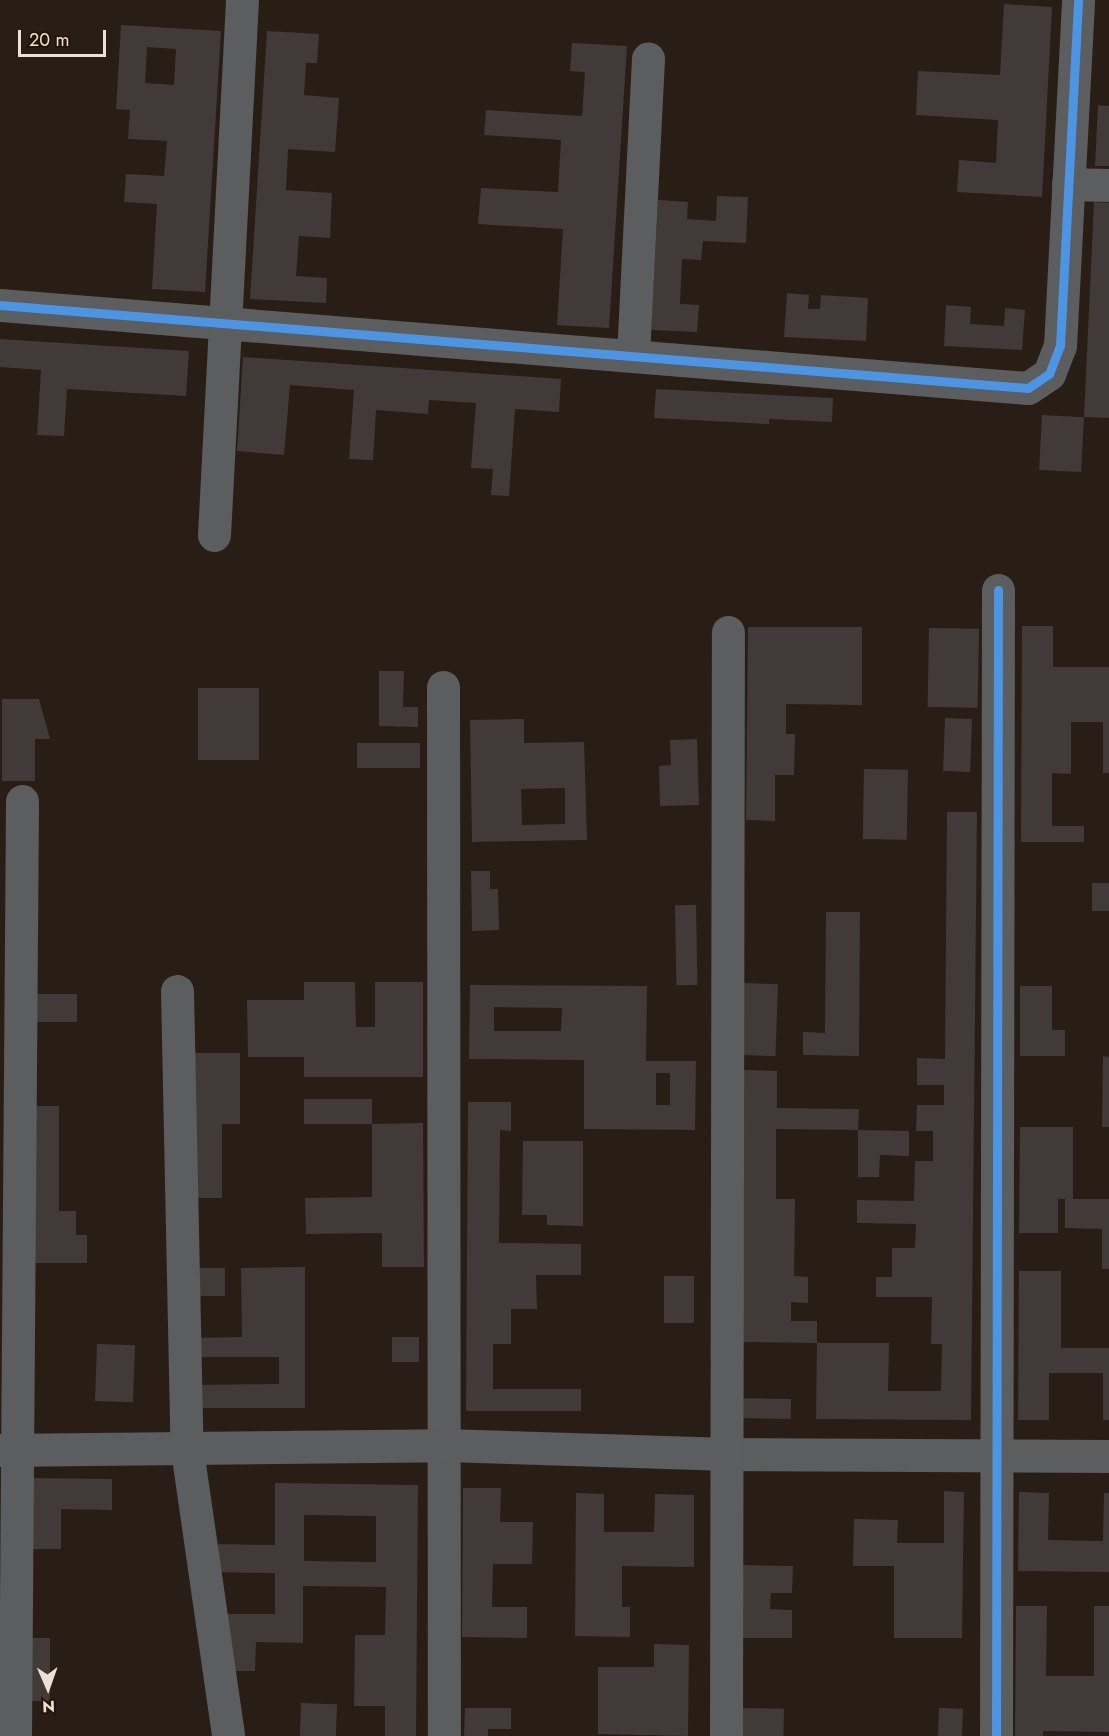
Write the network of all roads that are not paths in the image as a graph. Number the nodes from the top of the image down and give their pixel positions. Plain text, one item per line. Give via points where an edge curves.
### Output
1 (242, 0) edge
2 (1078, 0) edge
3 (648, 58) dead end
4 (1068, 184) junction
5 (1109, 185) edge
6 (0, 305) edge
7 (226, 321) junction
8 (633, 355) junction
9 (214, 535) dead end
10 (998, 590) dead end
11 (728, 632) dead end
12 (443, 687) dead end
13 (22, 801) dead end
14 (177, 991) dead end
15 (445, 1445) junction
16 (10, 1450) edge
17 (187, 1450) junction
18 (728, 1454) junction
19 (996, 1455) junction
20 (1109, 1456) edge
21 (15, 1736) edge
22 (228, 1736) edge
23 (444, 1736) edge
24 (726, 1736) edge
25 (996, 1736) edge

1 - 7 street
2 - 4 street
3 - 8 street
4 - 5 street
4 - 8 street via 1060,346 1049,374 1028,388
6 - 7 street
7 - 8 street
7 - 9 street
10 - 19 street
11 - 18 street
12 - 15 street
13 - 16 street
14 - 17 street
15 - 17 street
15 - 18 street
15 - 23 street
16 - 17 street
16 - 21 street
17 - 22 street
18 - 19 street
18 - 24 street
19 - 20 street
19 - 25 street

